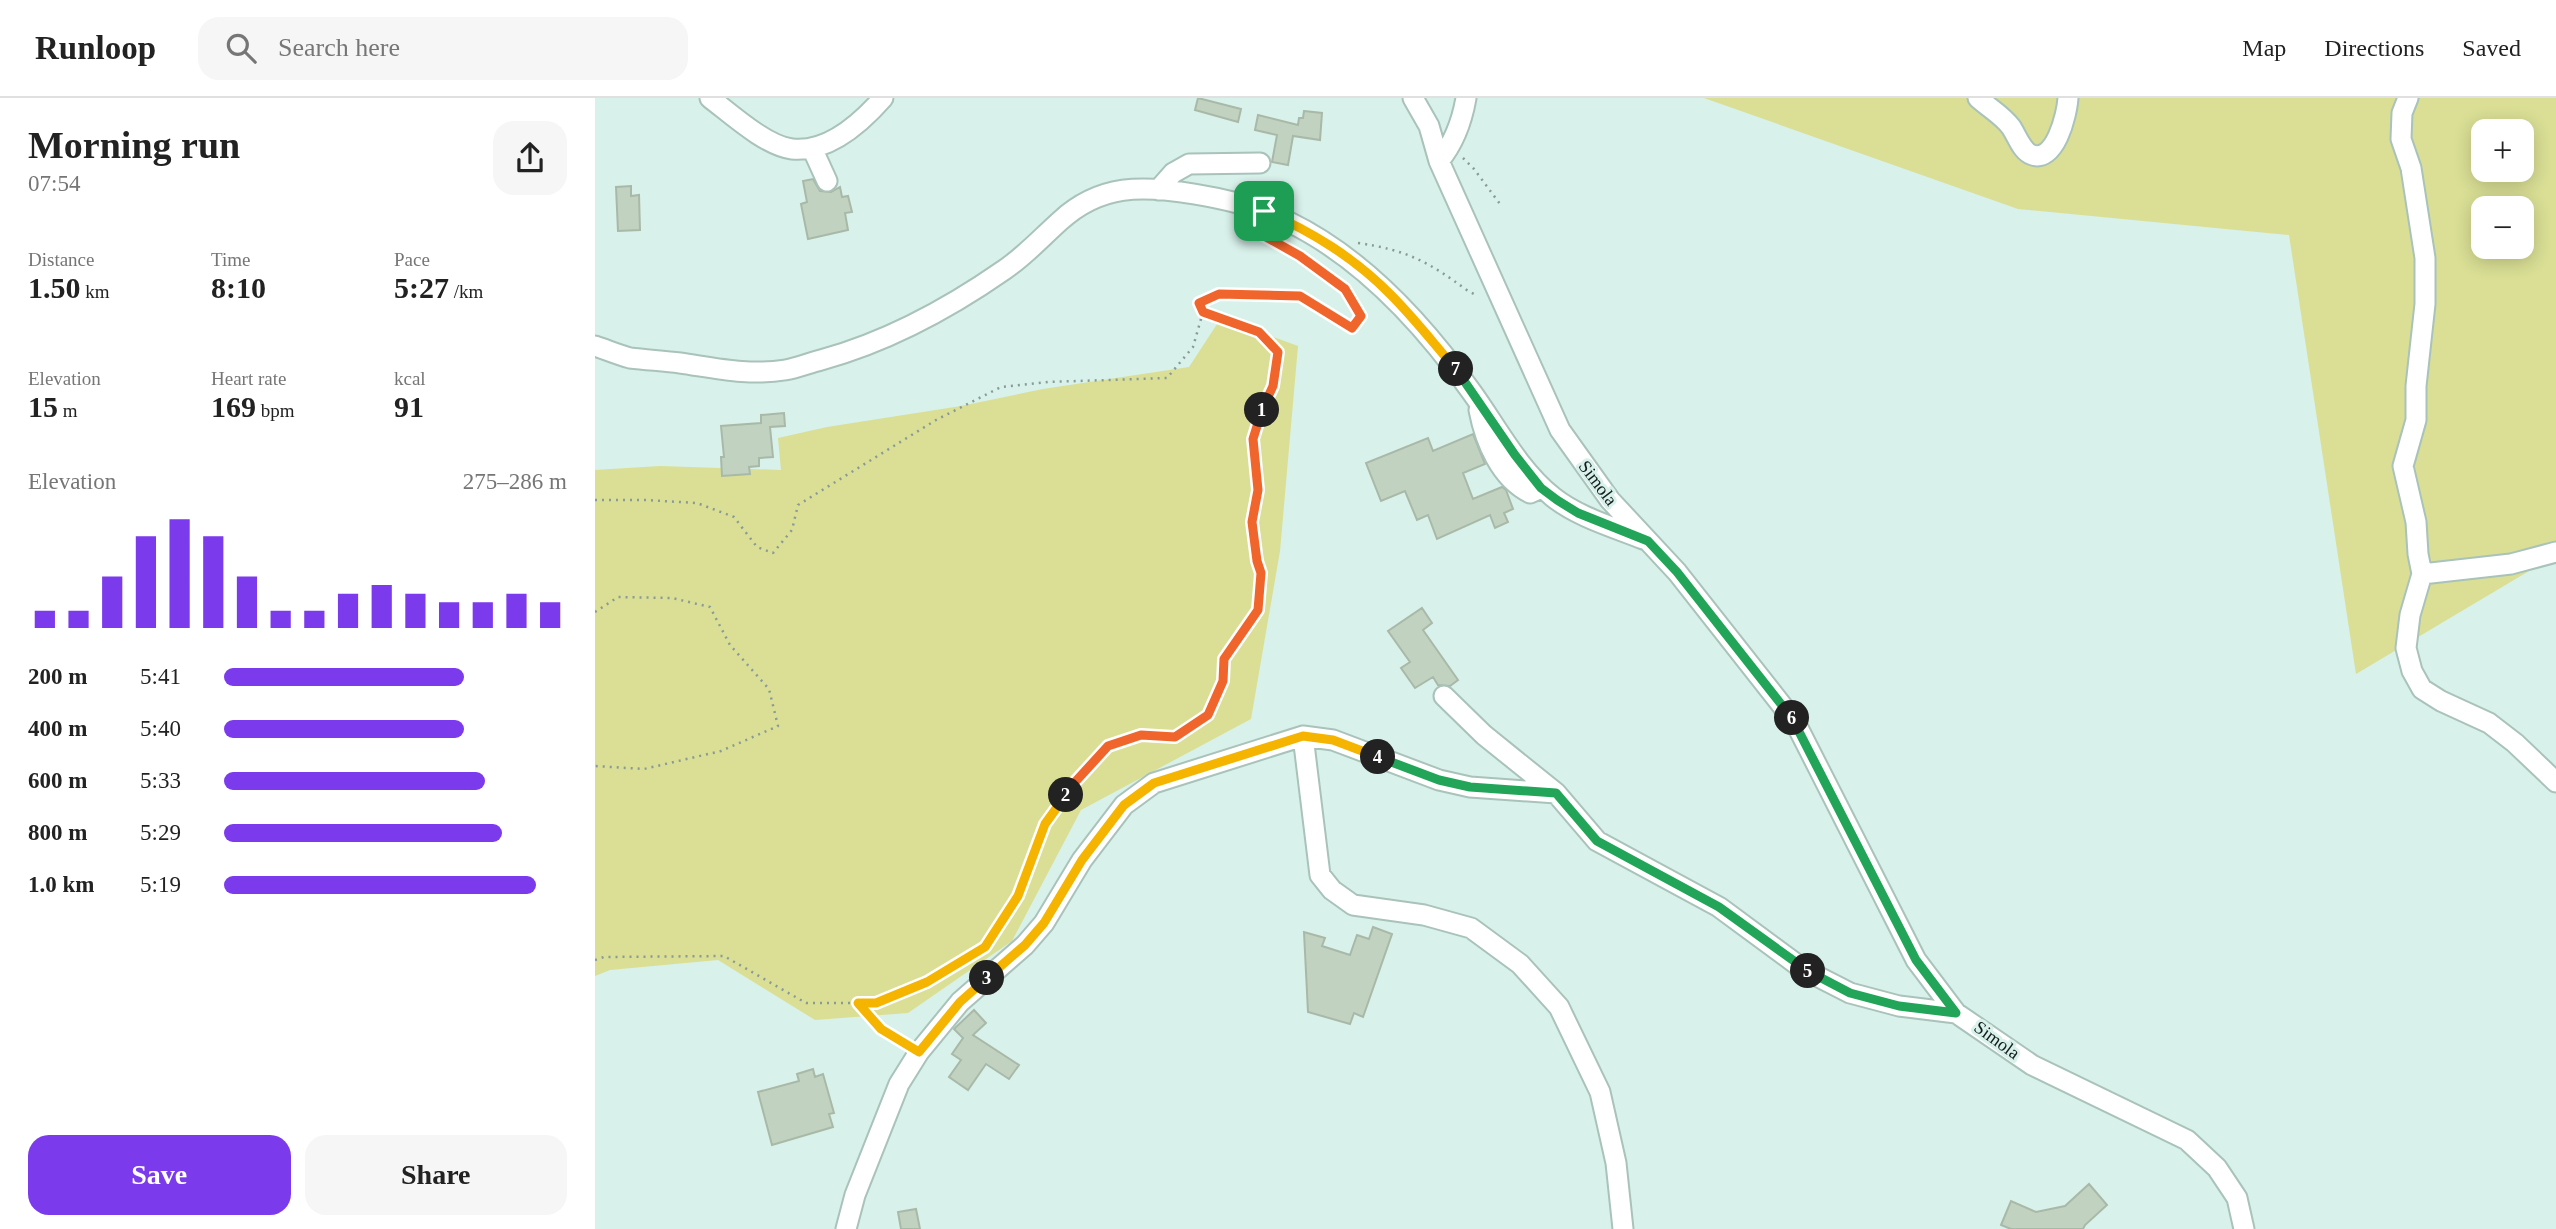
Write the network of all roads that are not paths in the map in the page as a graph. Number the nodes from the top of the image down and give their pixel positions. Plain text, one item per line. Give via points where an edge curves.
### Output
1 (710, 98) edge
2 (883, 98) edge
3 (1413, 98) edge
4 (1466, 98) edge
5 (1978, 98) edge
6 (2068, 98) edge
7 (2408, 98) edge
8 (812, 148) junction
9 (1445, 154) junction
10 (1260, 163) dead end
11 (827, 181) dead end
12 (1158, 190) junction
13 (595, 346) edge
14 (1648, 541) junction
15 (2556, 552) edge
16 (2422, 574) junction
17 (1444, 696) dead end
18 (1303, 736) junction
19 (2556, 782) edge
20 (1556, 793) junction
21 (1956, 1013) junction
22 (846, 1229) edge
23 (1623, 1229) edge
24 (2244, 1229) edge

1 - 8 street via 766,139 791,149
2 - 8 street via 852,128
3 - 9 street, Simola
4 - 9 street
5 - 6 street via 2001,115 2033,156 2051,150 2064,122
7 - 16 street via 2401,139 2419,209 2425,304 2416,419 2403,466
8 - 11 street
9 - 14 street, Simola via 1560,430 1609,500
10 - 12 street via 1189,164
12 - 13 street via 1114,190 1093,197 1007,269 949,305 892,336 798,367 740,372 628,357
12 - 14 street via 1264,211 1317,237 1390,294 1457,371 1541,488 1578,513
14 - 21 street, Simola via 1795,722 1916,960
15 - 16 street via 2511,564
16 - 19 street via 2406,648 2423,689 2489,723
17 - 20 street
18 - 20 street via 1333,740 1470,787
18 - 22 street via 1154,783 1124,805 1082,860 1044,923 960,1002 919,1052 899,1084
18 - 23 street via 1320,875 1332,890 1353,905 1424,915 1471,928 1520,964 1559,1007 1600,1092 1616,1163
20 - 21 street via 1597,841 1719,907 1803,969 1850,993 1899,1006
21 - 24 street, Simola via 2032,1065 2187,1140 2217,1168 2237,1198

